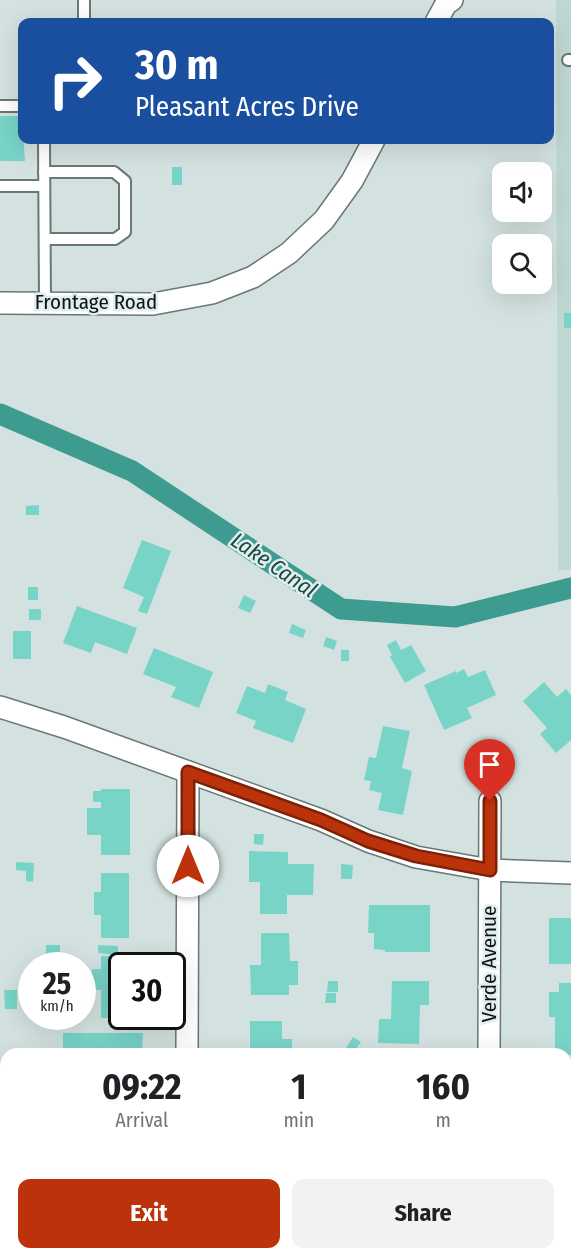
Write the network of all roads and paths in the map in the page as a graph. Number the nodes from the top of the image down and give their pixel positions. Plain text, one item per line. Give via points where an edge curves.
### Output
1 (84, 0) edge
2 (445, 1) edge
3 (84, 18) edge
4 (438, 18) edge
5 (0, 106) edge
6 (18, 106) edge
7 (44, 144) edge
8 (372, 144) edge
9 (44, 172) junction
10 (0, 186) edge
11 (44, 186) junction
12 (45, 239) junction
13 (45, 302) junction
14 (0, 303) edge
15 (0, 707) edge
16 (188, 772) junction
17 (490, 801) dead end
18 (490, 870) junction
19 (571, 873) edge
20 (187, 1048) edge
21 (489, 1048) edge

1 - 3 lane
2 - 4 street
5 - 6 lane
7 - 9 lane
8 - 13 street, Frontage Road via 324,220 289,253 253,277 212,293 153,304
9 - 11 lane
9 - 12 lane via 114,172 125,181 125,232 115,239
10 - 11 lane
11 - 12 lane
12 - 13 lane
13 - 14 street, Frontage Road
15 - 16 street
16 - 18 street via 368,841 416,856
16 - 20 street
17 - 18 street, Verde Avenue
18 - 19 street
18 - 21 street, Verde Avenue

